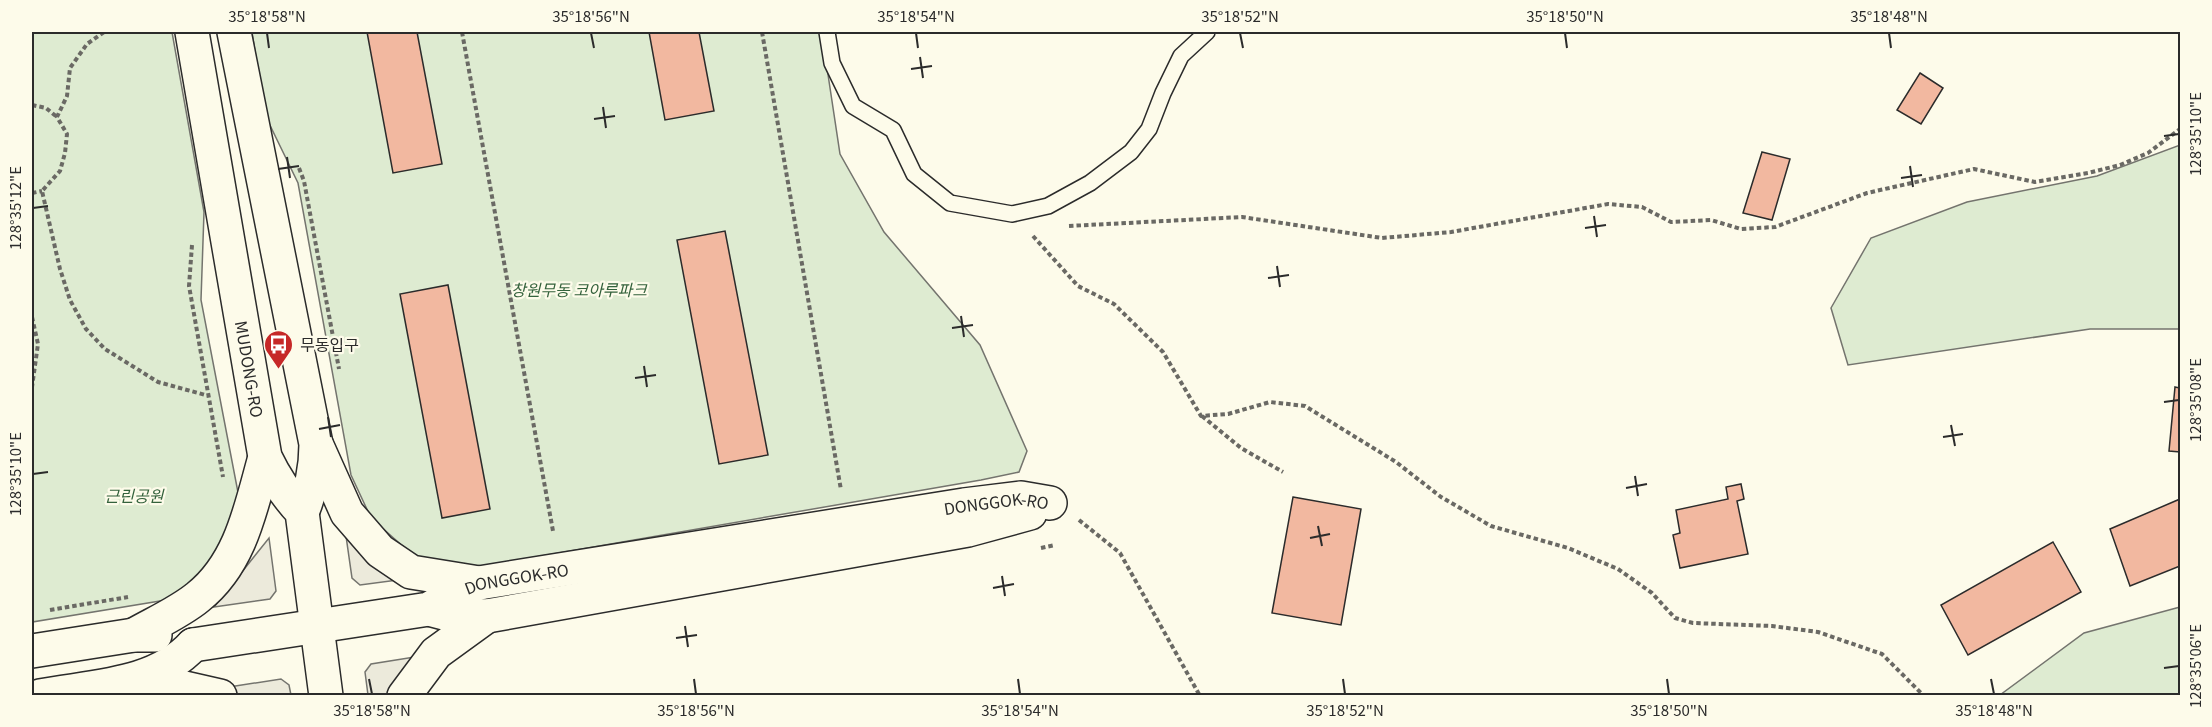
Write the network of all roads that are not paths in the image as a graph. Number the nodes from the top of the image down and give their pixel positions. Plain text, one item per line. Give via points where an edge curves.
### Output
1 (192, 32) edge
2 (234, 32) edge
3 (827, 32) edge
4 (1207, 32) edge
5 (316, 444) junction
6 (265, 457) junction
7 (302, 512) junction
8 (479, 583) junction
9 (429, 609) junction
10 (487, 616) junction
11 (317, 626) junction
12 (134, 635) junction
13 (193, 645) junction
14 (32, 651) edge
15 (141, 678) junction
16 (40, 696) edge
17 (220, 696) edge
18 (326, 696) edge
19 (404, 696) edge

1 - 6 main road, MUDONG-RO
2 - 5 main road
3 - 4 lane via 832,63 853,106 892,130 914,174 950,203 1012,214 1048,206 1090,183 1131,152 1149,129 1181,56
5 - 7 main road via 316,467
5 - 8 main road via 347,513 380,550 411,572
6 - 7 main road, MUDONG-RO via 281,487
6 - 12 main road via 236,552 216,580 198,598
7 - 11 main road
8 - 9 main road, DONGGOK-RO
8 - 10 main road, DONGGOK-RO via 1021,498 1050,503 1024,516 968,530
9 - 10 main road, DONGGOK-RO via 465,617
9 - 11 main road
10 - 19 main road via 436,653
11 - 13 main road
11 - 18 main road
12 - 13 main road via 158,634
12 - 14 main road
13 - 15 main road via 165,668
15 - 16 main road
15 - 17 main road

